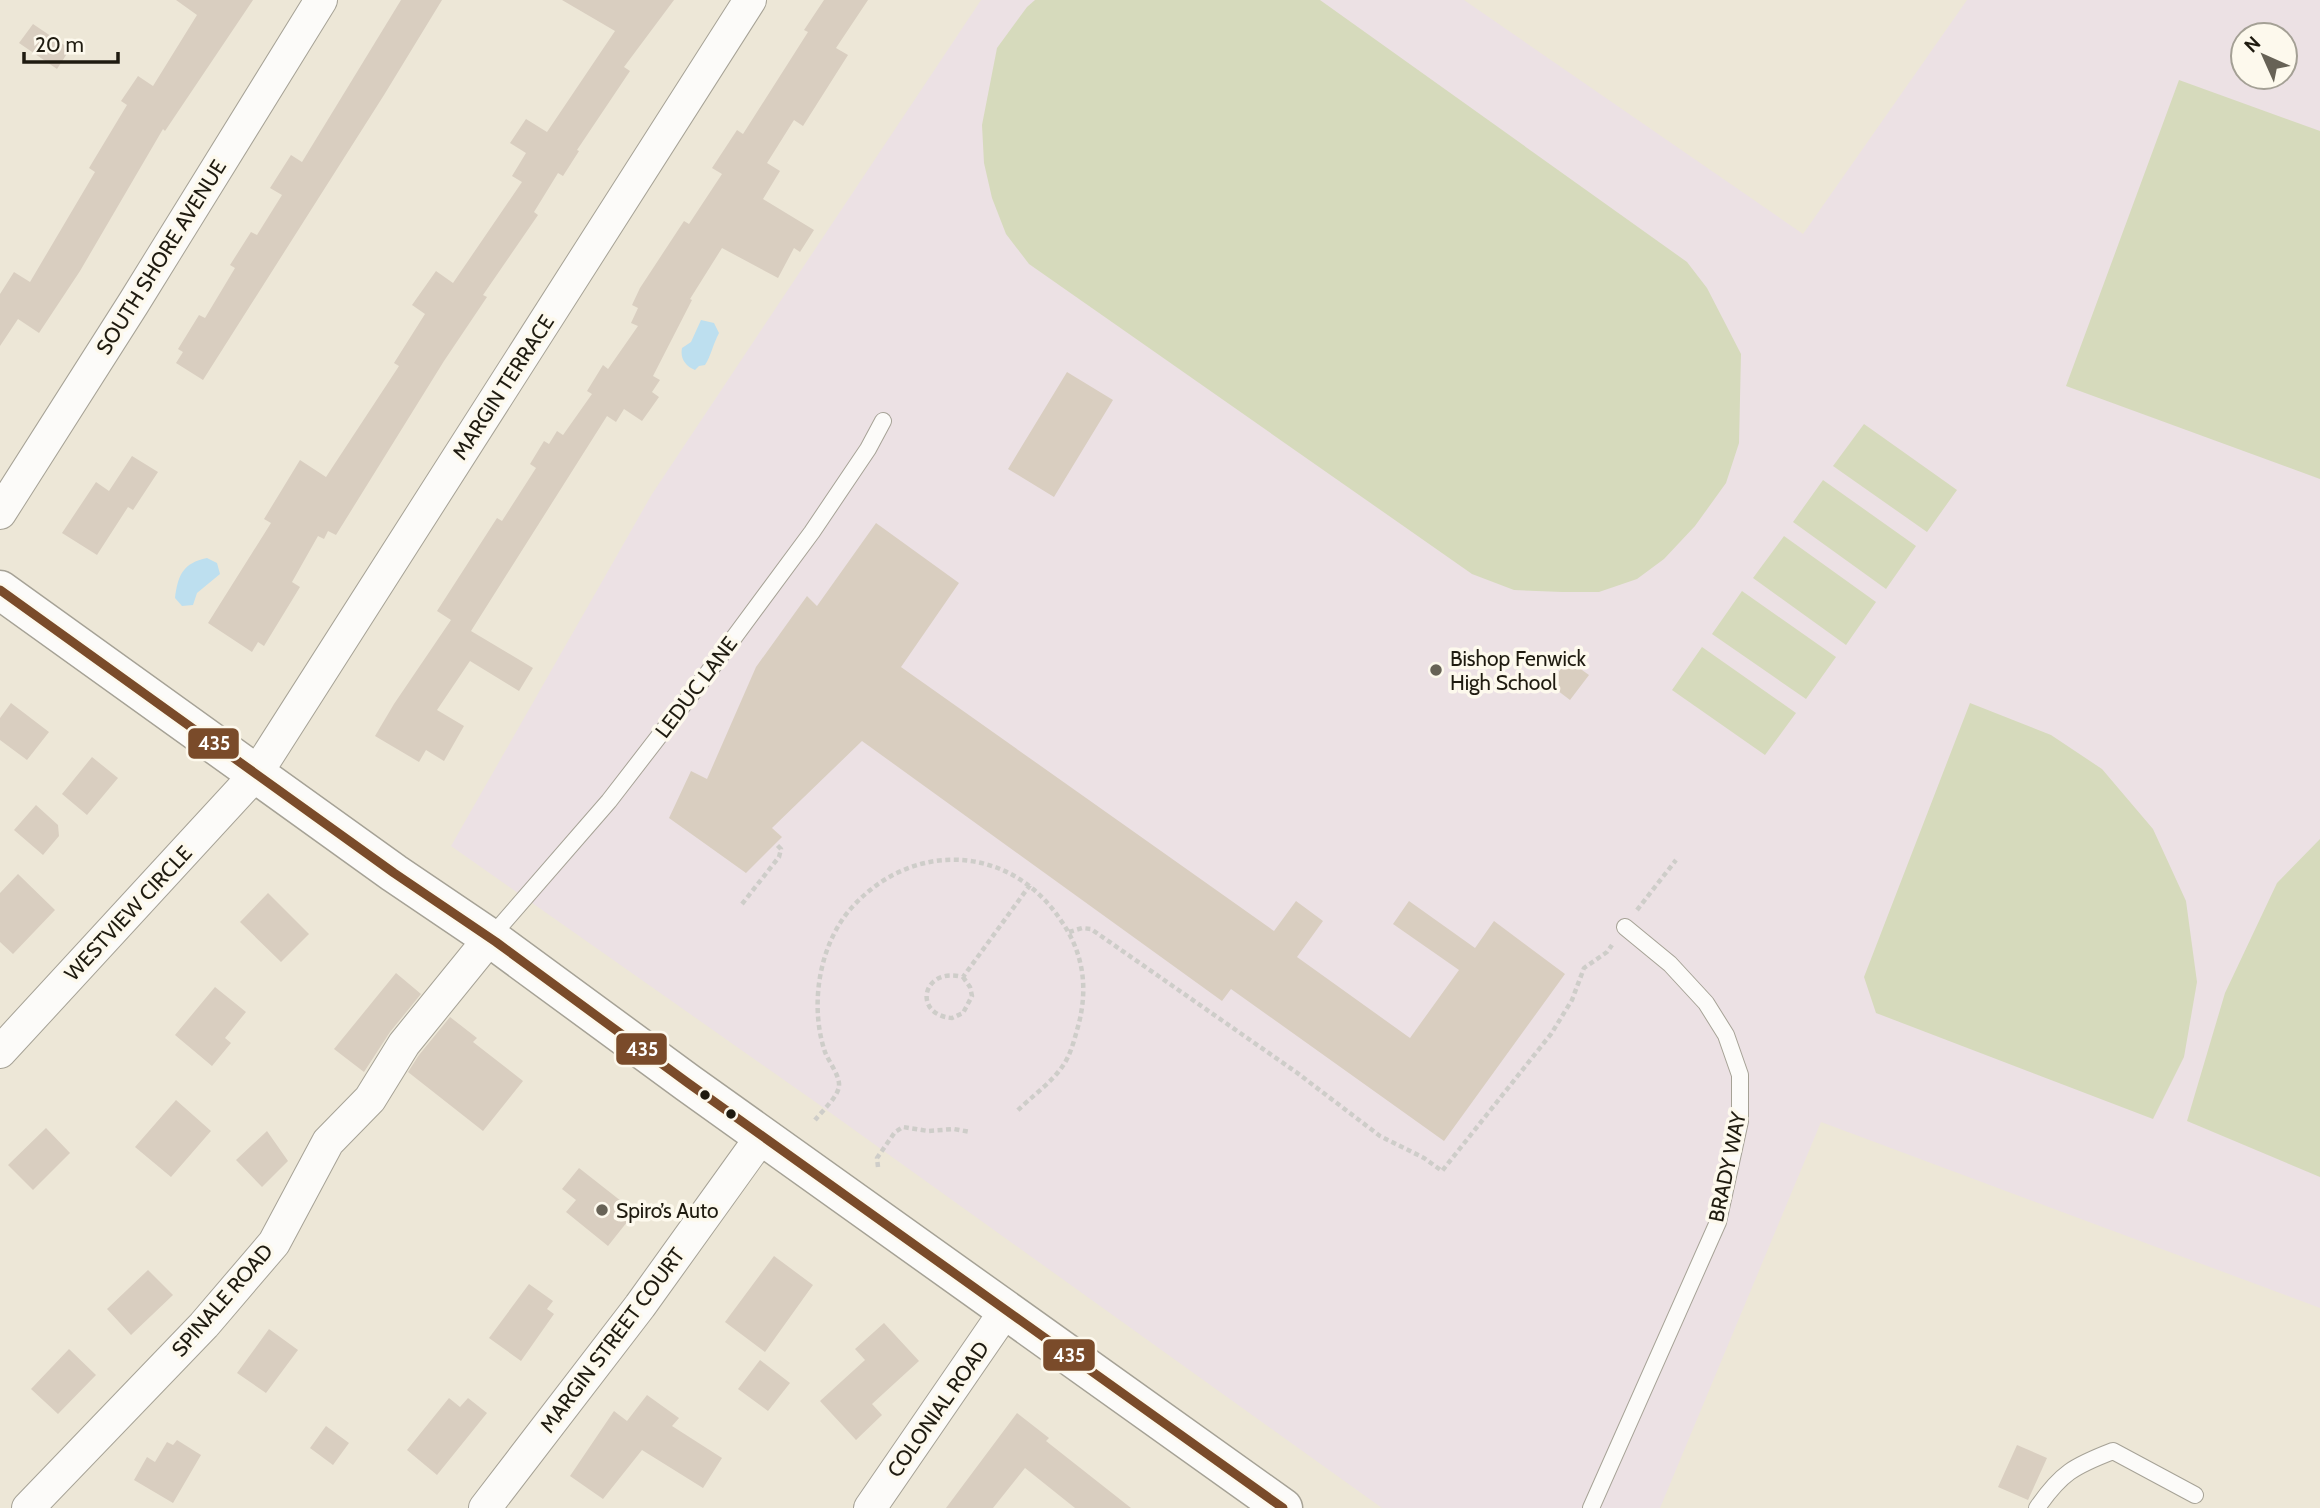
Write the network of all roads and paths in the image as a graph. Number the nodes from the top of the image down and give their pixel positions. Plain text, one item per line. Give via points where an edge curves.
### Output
1 (321, 0) edge
2 (750, 0) edge
3 (883, 421) dead end
4 (0, 513) edge
5 (0, 590) edge
6 (256, 774) junction
7 (775, 844) dead end
8 (1676, 860) dead end
9 (1030, 885) junction
10 (743, 904) dead end
11 (1625, 927) junction
12 (1069, 932) junction
13 (490, 938) junction
14 (963, 976) junction
15 (5, 1036) edge
16 (1017, 1111) dead end
17 (815, 1120) dead end
18 (970, 1132) dead end
19 (762, 1136) junction
20 (878, 1167) dead end
21 (1006, 1310) junction
22 (2195, 1495) dead end
23 (28, 1508) edge
24 (485, 1508) edge
25 (870, 1508) edge
26 (1283, 1508) edge
27 (1591, 1508) edge
28 (2037, 1508) edge

1 - 4 street, SOUTH SHORE AVENUE
2 - 6 street, MARGIN TERRACE
3 - 13 lane, LEDUC LANE via 811,532 707,674 609,801
5 - 6 main road
6 - 13 main road
6 - 15 street, WESTVIEW CIRCLE
7 - 10 path via 781,849 779,857
8 - 11 path
9 - 12 path
9 - 14 path
9 - 17 path via 1011,872 986,864 943,859 894,873 853,905 825,956 818,1019 825,1053 840,1083
11 - 12 path via 1607,952 1584,968 1572,1000 1551,1034 1442,1171 1380,1136 1091,929
11 - 27 lane, BRADY WAY via 1670,964 1706,1003 1726,1035 1740,1075 1740,1121 1718,1222
12 - 16 path via 1081,961 1084,986 1075,1037 1063,1067
13 - 19 main road
13 - 23 street, SPINALE ROAD via 404,1044 370,1099 328,1142 274,1243 204,1325
14 - 14 path via 940,976 930,986 928,1005 935,1013 952,1018 963,1013 972,996
18 - 20 path via 904,1127 895,1132 877,1158
19 - 21 main road
19 - 24 street, MARGIN STREET COURT via 640,1306
21 - 25 street, COLONIAL ROAD
21 - 26 main road
22 - 28 lane via 2113,1451 2082,1463 2054,1483

